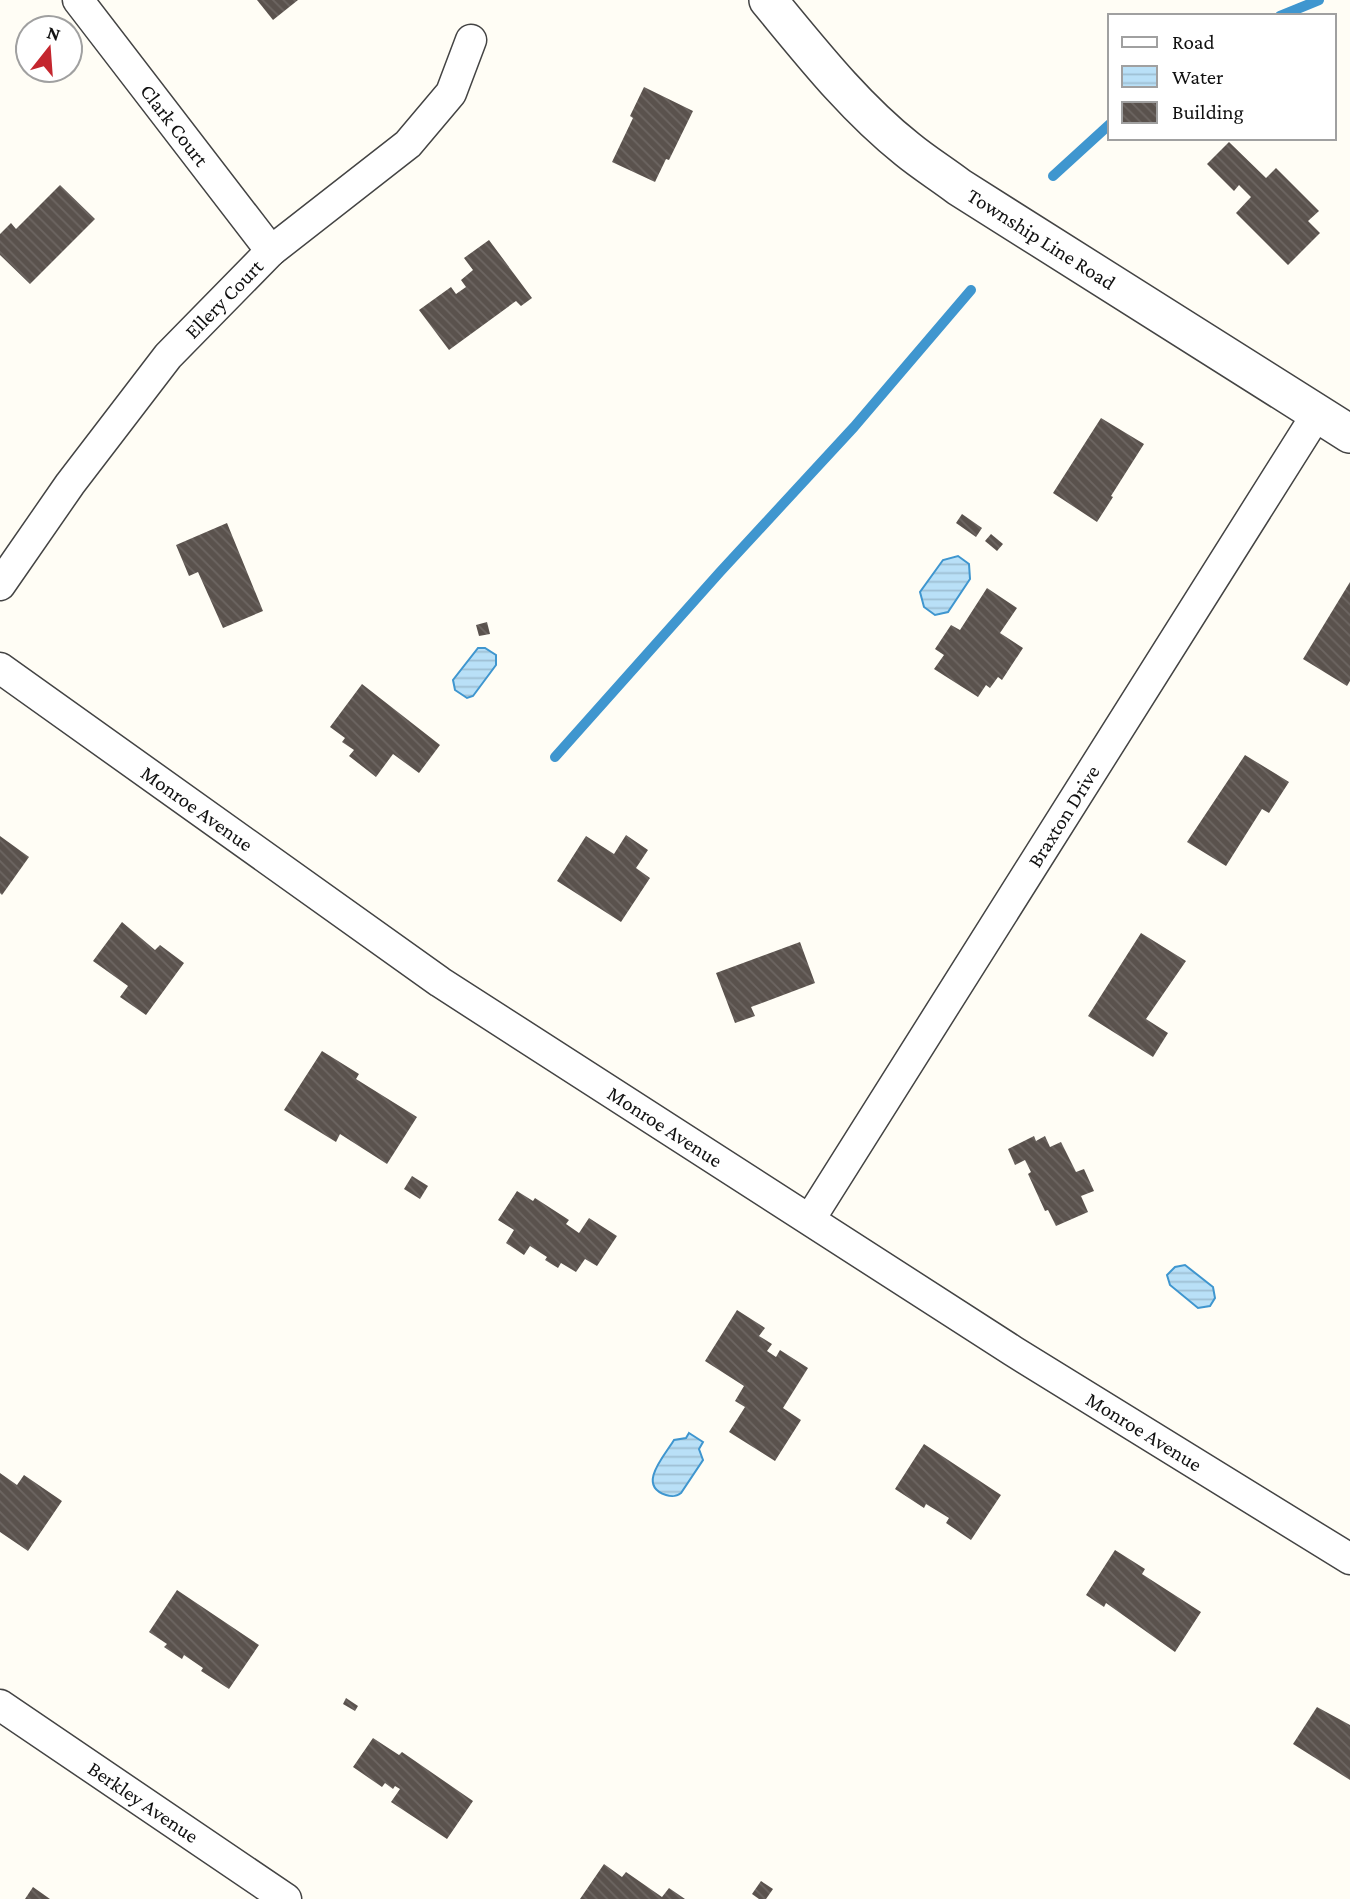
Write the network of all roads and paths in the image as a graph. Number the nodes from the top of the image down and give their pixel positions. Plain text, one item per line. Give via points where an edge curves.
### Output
1 (78, 0) edge
2 (768, 0) edge
3 (471, 40) dead end
4 (271, 251) junction
5 (1317, 414) junction
6 (1350, 434) edge
7 (0, 584) edge
8 (0, 668) edge
9 (810, 1219) junction
10 (1350, 1559) edge
11 (0, 1705) edge
12 (286, 1899) edge

1 - 4 street, Clark Court
2 - 5 street, Township Line Road via 822,65 906,149
3 - 4 street, Ellery Court via 451,93 408,144
4 - 7 street, Ellery Court via 168,356
5 - 6 street, Township Line Road
5 - 9 street, Braxton Drive
8 - 9 street, Monroe Avenue via 440,982
9 - 10 street, Monroe Avenue via 1013,1351
11 - 12 street, Berkley Avenue

